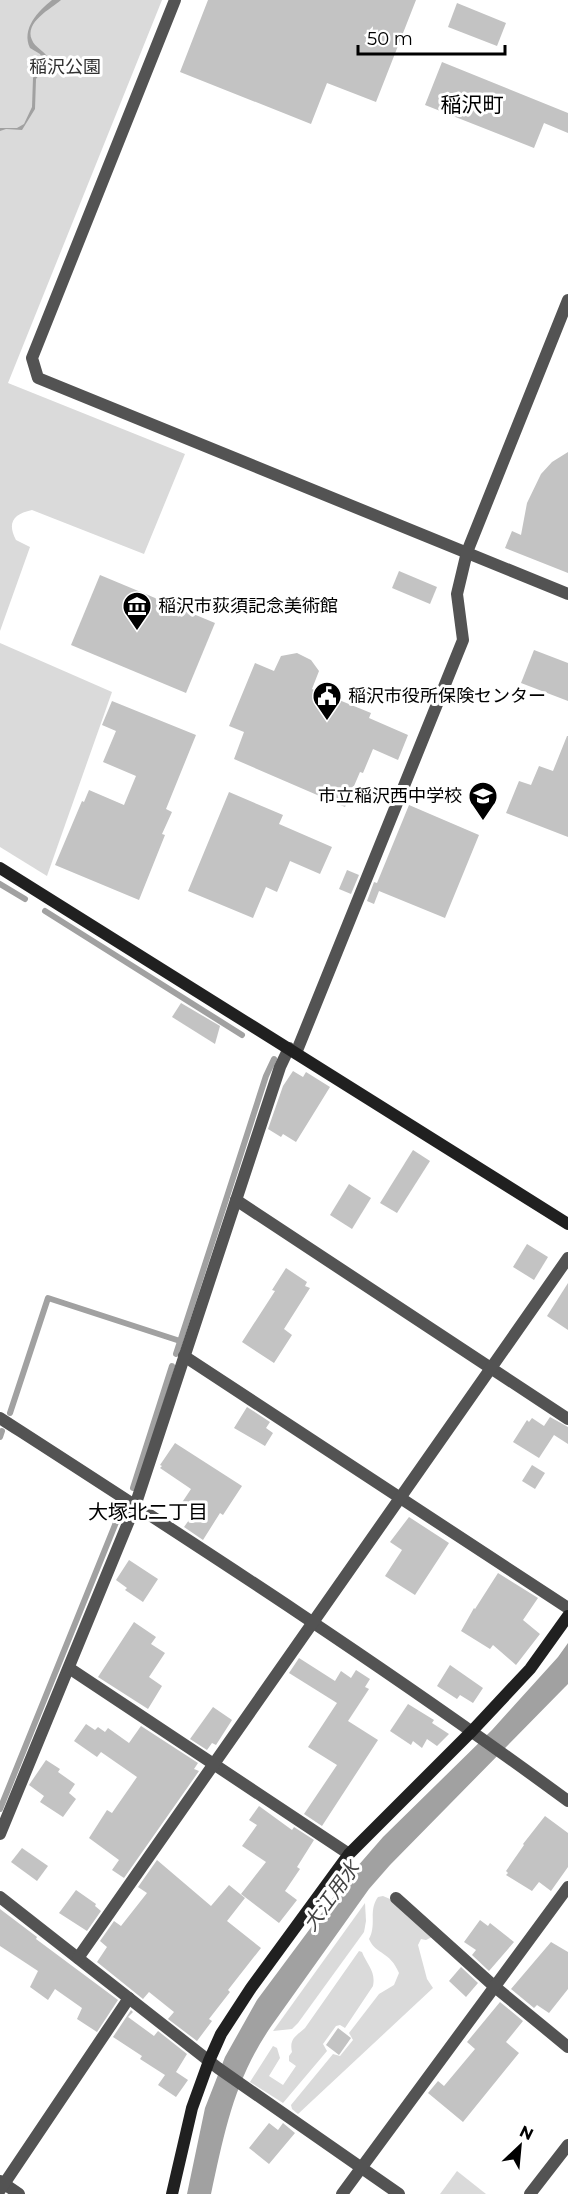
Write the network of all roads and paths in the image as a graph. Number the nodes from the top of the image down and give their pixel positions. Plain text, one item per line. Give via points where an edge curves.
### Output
1 (175, 0) edge
2 (568, 300) edge
3 (467, 552) junction
4 (568, 594) edge
5 (0, 868) edge
6 (292, 1050) junction
7 (236, 1200) junction
8 (568, 1224) edge
9 (568, 1258) edge
10 (184, 1356) junction
11 (490, 1368) junction
12 (0, 1418) edge
13 (568, 1419) edge
14 (400, 1498) junction
15 (135, 1506) junction
16 (568, 1608) edge
17 (568, 1616) edge
18 (312, 1624) junction
19 (69, 1668) junction
20 (477, 1734) junction
21 (214, 1764) junction
22 (568, 1802) edge
23 (0, 1834) edge
24 (349, 1854) junction
25 (568, 1887) edge
26 (0, 1897) edge
27 (396, 1898) dead end
28 (78, 1958) junction
29 (495, 1987) junction
30 (129, 1998) junction
31 (568, 2047) edge
32 (213, 2064) junction
33 (568, 2145) edge
34 (362, 2168) junction
35 (1, 2185) edge
36 (19, 2194) edge
37 (172, 2194) edge
38 (342, 2194) edge
39 (399, 2194) edge
40 (530, 2194) edge

1 - 3 street via 32,358 38,378
2 - 3 street
3 - 4 street
3 - 6 street via 457,594 463,640
5 - 6 street
6 - 7 street via 280,1067
6 - 8 street
7 - 10 street
7 - 11 street
9 - 11 street
10 - 14 street
10 - 15 street
11 - 13 street
11 - 14 street
12 - 15 street
14 - 16 street
14 - 18 street
15 - 18 street
15 - 19 street
17 - 20 street
18 - 20 street
18 - 21 street
19 - 21 street
19 - 23 street
20 - 22 street
20 - 24 street
21 - 24 street
21 - 28 street
24 - 32 street via 221,2034
25 - 29 street
26 - 28 street
27 - 29 street
28 - 30 street
29 - 31 street
29 - 34 street
30 - 32 street
30 - 35 street
32 - 34 street
32 - 37 street via 192,2108
33 - 40 street
34 - 38 street
34 - 39 street
35 - 36 street

